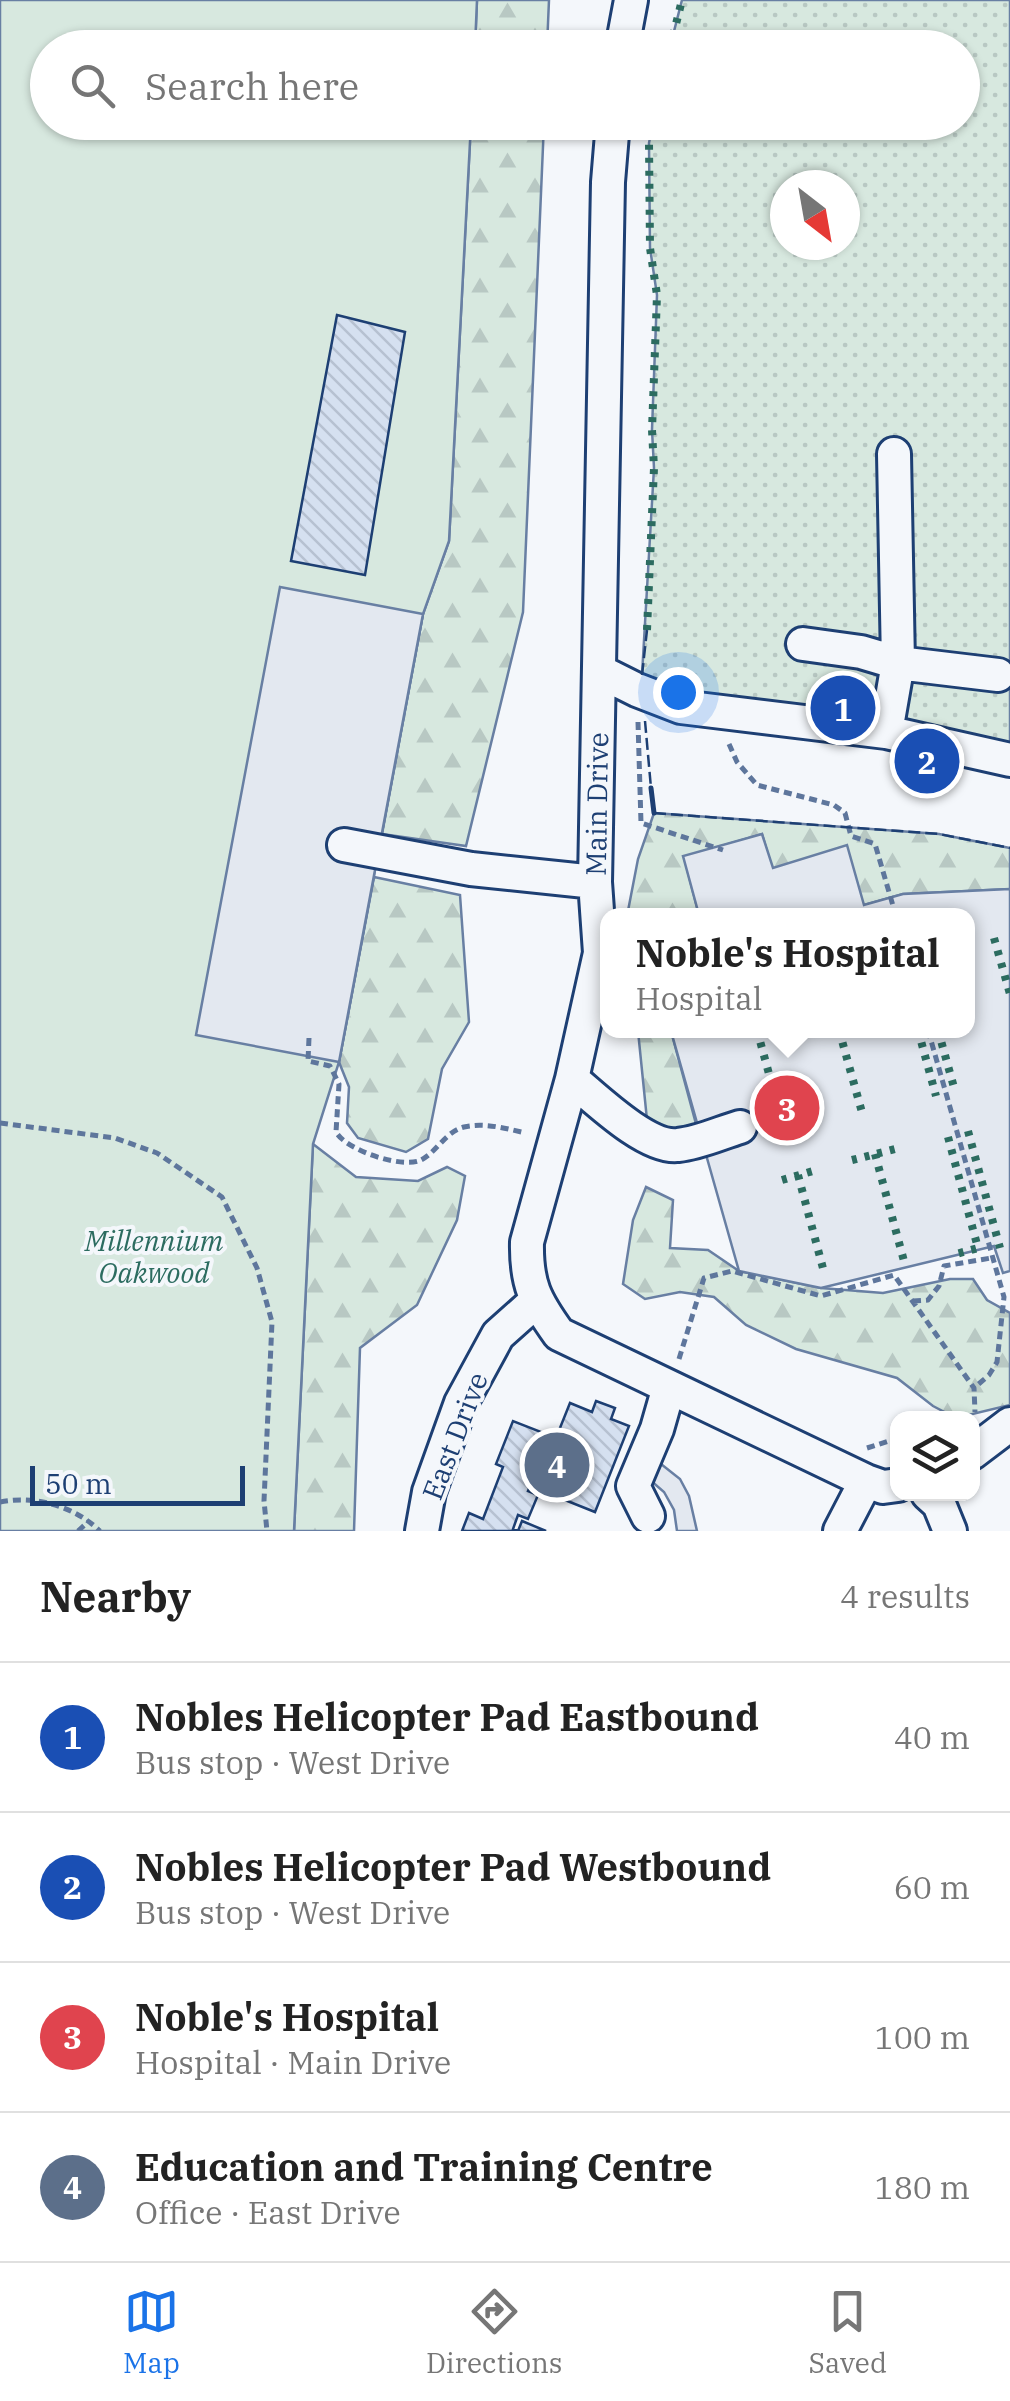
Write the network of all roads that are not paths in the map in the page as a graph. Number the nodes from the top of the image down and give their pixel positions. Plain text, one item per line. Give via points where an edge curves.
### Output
1 (631, 0) edge
2 (625, 30) edge
3 (612, 140) edge
4 (894, 454) dead end
5 (803, 644) dead end
6 (898, 662) junction
7 (599, 670) junction
8 (998, 675) dead end
9 (886, 732) junction
10 (1010, 760) edge
11 (344, 846) dead end
12 (595, 882) junction
13 (572, 1079) junction
14 (740, 1128) dead end
15 (536, 1302) junction
16 (673, 1378) junction
17 (1010, 1424) edge
18 (980, 1447) edge
19 (874, 1473) edge
20 (936, 1501) edge
21 (648, 1516) dead end
22 (422, 1531) edge
23 (840, 1531) edge
24 (950, 1531) edge

1 - 2 street
3 - 7 street, Main Drive
4 - 6 street
5 - 6 street
6 - 8 street
6 - 9 street
7 - 9 street via 681,706
7 - 12 street, Main Drive
9 - 10 street
11 - 12 street
12 - 13 street, Main Drive via 600,952
13 - 14 street via 628,1126 665,1144
13 - 15 street, Main Drive via 526,1242
15 - 16 street via 559,1334
15 - 22 street, East Drive via 498,1335 461,1402
16 - 19 street
16 - 21 street via 632,1486
17 - 18 street
19 - 23 street
20 - 24 street

